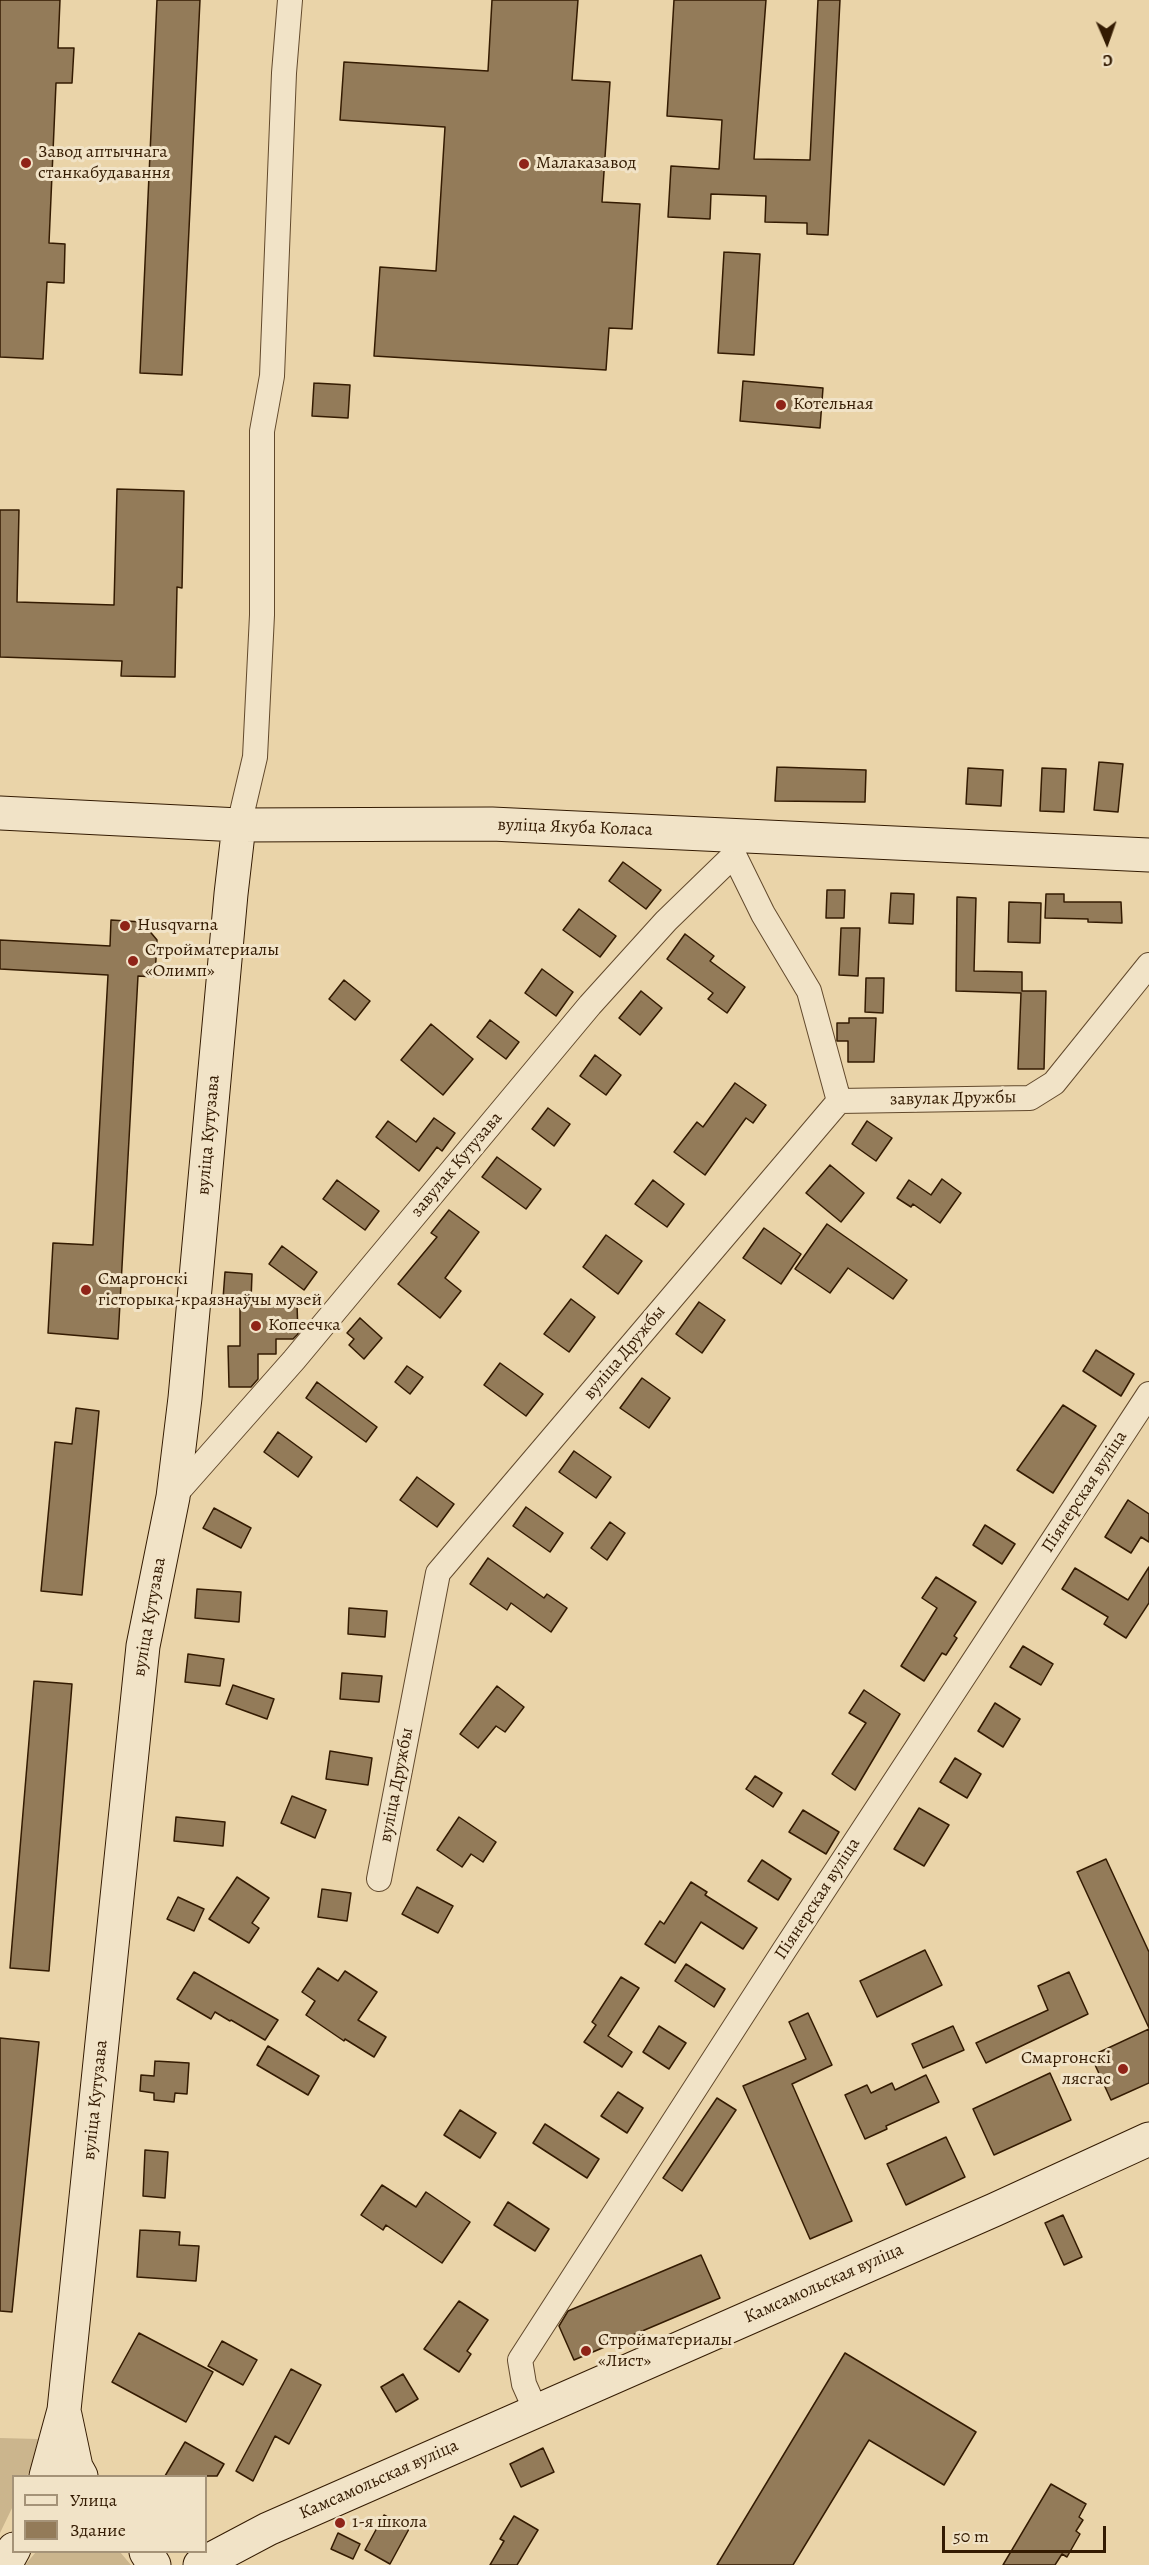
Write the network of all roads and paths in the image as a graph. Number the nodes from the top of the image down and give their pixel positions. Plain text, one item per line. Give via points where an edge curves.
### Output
1 (290, 0) edge
2 (0, 813) edge
3 (239, 825) junction
4 (734, 845) junction
5 (1149, 855) edge
6 (1149, 965) edge
7 (839, 1101) junction
8 (1149, 1394) edge
9 (173, 1497) junction
10 (379, 1880) dead end
11 (1149, 2139) edge
12 (64, 2410) junction
13 (536, 2411) junction
14 (46, 2475) edge
15 (80, 2475) edge
16 (268, 2529) junction
17 (207, 2536) edge
18 (200, 2565) edge

1 - 3 street via 272,376 262,431 262,615 255,757
2 - 3 main road, вуліца Якуба Коласа
3 - 4 main road, вуліца Якуба Коласа via 492,824
3 - 9 main road, вуліца Кутузава
4 - 5 main road, вуліца Якуба Коласа
4 - 7 street via 763,914 810,991
4 - 9 street, завулак Кутузава via 590,1005 294,1360
6 - 7 street, завулак Дружбы via 1054,1083 1030,1098
7 - 10 street, вуліца Дружбы via 438,1573
8 - 13 street, Піянерская вуліца via 520,2360 524,2384
9 - 12 main road, вуліца Кутузава via 143,1646
11 - 13 main road, Камсамольская вуліца
12 - 14 main road, вуліца Кутузава
12 - 15 main road, вуліца Кутузава
13 - 16 main road, Камсамольская вуліца
16 - 17 main road, Камсамольская вуліца
16 - 18 main road, Камсамольская вуліца

